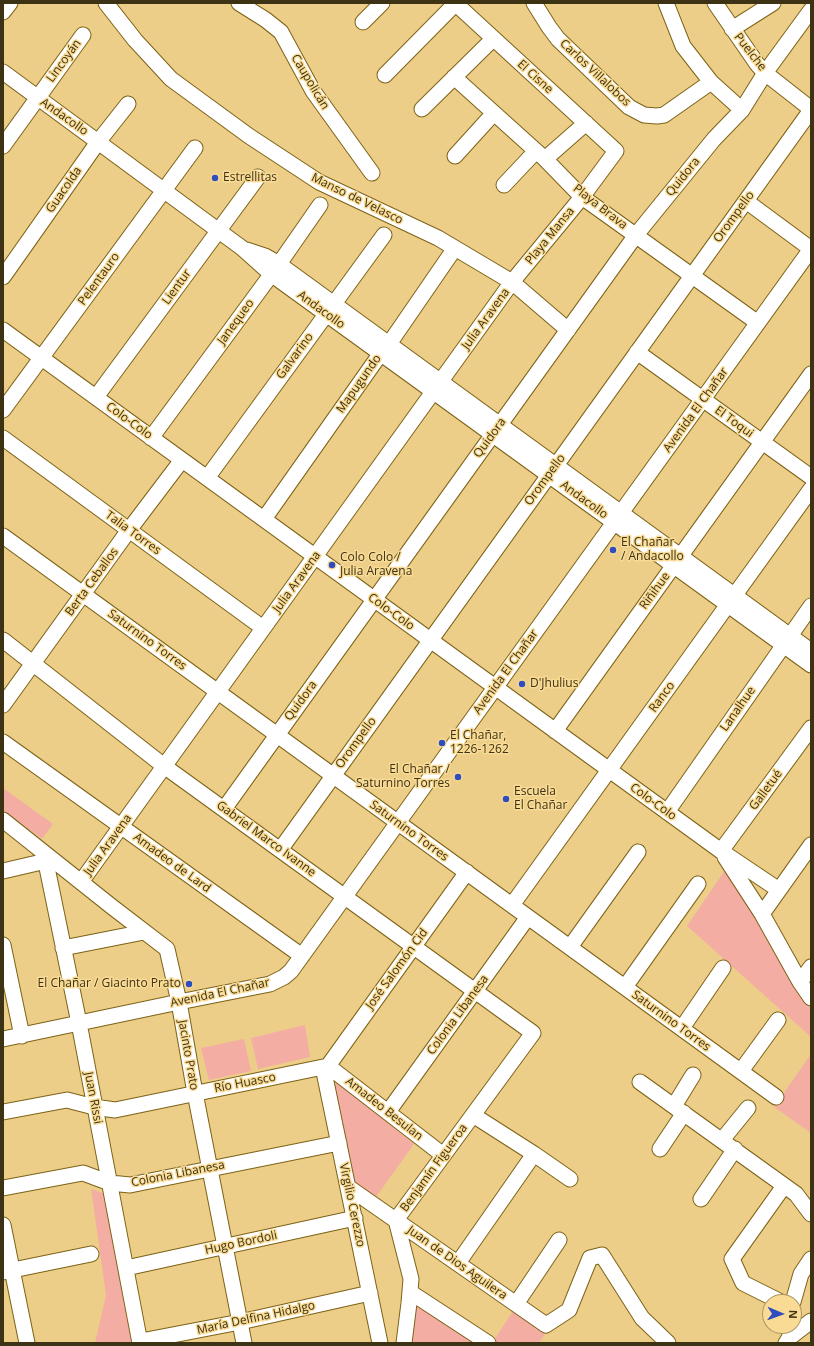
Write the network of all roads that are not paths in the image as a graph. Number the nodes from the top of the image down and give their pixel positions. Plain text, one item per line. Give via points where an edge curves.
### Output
1 (10, 3) edge
2 (106, 3) edge
3 (238, 3) edge
4 (382, 3) edge
5 (455, 3) edge
6 (534, 3) edge
7 (666, 3) edge
8 (715, 3) edge
9 (773, 3) edge
10 (811, 10) edge
11 (3, 12) edge
12 (363, 22) dead end
13 (732, 29) junction
14 (83, 35) dead end
15 (493, 39) junction
16 (3, 72) edge
17 (765, 73) junction
18 (385, 75) dead end
19 (454, 77) junction
20 (711, 82) junction
21 (37, 98) junction
22 (128, 104) dead end
23 (422, 109) dead end
24 (742, 110) junction
25 (811, 110) edge
26 (494, 113) junction
27 (586, 123) junction
28 (98, 142) junction
29 (3, 146) edge
30 (195, 148) dead end
31 (616, 151) joint
32 (541, 155) junction
33 (455, 156) dead end
34 (372, 173) dead end
35 (258, 177) dead end
36 (504, 185) dead end
37 (164, 190) junction
38 (582, 197) junction
39 (746, 201) junction
40 (320, 205) dead end
41 (218, 231) junction
42 (384, 235) dead end
43 (636, 235) junction
44 (455, 248) junction
45 (811, 249) edge
46 (275, 269) junction
47 (692, 276) junction
48 (3, 277) edge
49 (512, 282) junction
50 (330, 309) junction
51 (758, 323) junction
52 (3, 330) edge
53 (568, 330) junction
54 (385, 349) junction
55 (637, 352) junction
56 (41, 358) junction
57 (811, 374) edge
58 (437, 387) junction
59 (96, 397) junction
60 (703, 400) junction
61 (3, 410) edge
62 (496, 430) junction
63 (3, 438) edge
64 (152, 438) junction
65 (762, 442) junction
66 (182, 460) junction
67 (552, 470) junction
68 (811, 477) edge
69 (207, 478) junction
70 (811, 490) edge
71 (618, 518) junction
72 (264, 519) junction
73 (129, 530) junction
74 (3, 536) edge
75 (315, 556) junction
76 (677, 561) junction
77 (83, 594) junction
78 (374, 599) junction
79 (731, 600) junction
80 (811, 606) edge
81 (263, 628) junction
82 (3, 640) edge
83 (430, 640) junction
84 (786, 640) junction
85 (811, 651) edge
86 (33, 663) junction
87 (811, 666) edge
88 (495, 687) junction
89 (218, 692) junction
90 (3, 705) edge
91 (811, 728) edge
92 (555, 731) junction
93 (277, 735) junction
94 (3, 742) edge
95 (164, 766) junction
96 (609, 770) junction
97 (333, 775) junction
98 (224, 809) junction
99 (667, 812) junction
100 (3, 820) edge
101 (398, 823) junction
102 (121, 826) junction
103 (811, 845) edge
104 (280, 850) junction
105 (721, 851) junction
106 (638, 852) dead end
107 (45, 857) junction
108 (3, 871) edge
109 (467, 872) junction
110 (81, 882) junction
111 (698, 884) dead end
112 (779, 890) junction
113 (345, 897) junction
114 (512, 905) junction
115 (762, 914) junction
116 (528, 917) junction
117 (144, 932) junction
118 (3, 946) edge
119 (413, 946) junction
120 (570, 947) junction
121 (64, 948) junction
122 (302, 956) junction
123 (811, 967) edge
124 (723, 968) dead end
125 (800, 982) junction
126 (625, 987) junction
127 (475, 991) junction
128 (811, 998) edge
129 (179, 1002) junction
130 (778, 1020) dead end
131 (79, 1023) junction
132 (682, 1028) junction
133 (533, 1033) joint
134 (22, 1036) junction
135 (3, 1039) edge
136 (325, 1066) junction
137 (741, 1071) junction
138 (693, 1075) dead end
139 (640, 1082) dead end
140 (195, 1093) junction
141 (776, 1097) dead end
142 (94, 1107) junction
143 (748, 1108) dead end
144 (679, 1110) junction
145 (3, 1112) edge
146 (388, 1112) junction
147 (473, 1115) junction
148 (722, 1140) junction
149 (339, 1143) junction
150 (660, 1149) dead end
151 (735, 1149) junction
152 (534, 1154) junction
153 (443, 1155) junction
154 (210, 1169) junction
155 (570, 1179) dead end
156 (110, 1183) junction
157 (784, 1186) junction
158 (348, 1187) junction
159 (3, 1188) edge
160 (701, 1199) dead end
161 (811, 1214) edge
162 (355, 1218) junction
163 (396, 1220) junction
164 (3, 1225) edge
165 (559, 1240) dead end
166 (225, 1247) junction
167 (92, 1254) dead end
168 (811, 1260) edge
169 (458, 1264) junction
170 (126, 1268) junction
171 (8, 1272) edge
172 (410, 1292) junction
173 (370, 1293) junction
174 (765, 1294) edge
175 (795, 1294) edge
176 (516, 1304) junction
177 (811, 1321) edge
178 (240, 1322) junction
179 (788, 1336) edge
180 (141, 1342) edge
181 (27, 1343) edge
182 (244, 1343) edge
183 (380, 1343) edge
184 (404, 1343) edge
185 (488, 1343) edge
186 (668, 1343) edge

1 - 11 street
2 - 44 street, Manso de Velasco via 135,40 171,79 249,136 319,182
3 - 34 street, Caupolicán via 281,32 313,91
4 - 12 street
5 - 15 street, El Cisne
5 - 18 street
6 - 20 street, Carlos Villalobos via 549,27 569,51 629,107 644,115 664,115
7 - 20 street via 682,46
8 - 13 street, Puelche
9 - 13 street
10 - 17 street, Quidora
13 - 17 street, Puelche
14 - 21 street, Lincoyán
15 - 19 street
15 - 27 street, El Cisne
16 - 21 street, Andacollo
17 - 24 street, Quidora
17 - 25 street, Puelche
19 - 23 street
19 - 26 street, Playa Brava
20 - 24 street
21 - 28 street, Andacollo
21 - 29 street, Lincoyán
22 - 28 street, Guacolda
24 - 43 street, Quidora via 714,139
25 - 39 street, Orompello
26 - 32 street, Playa Brava
26 - 33 street
27 - 31 street, El Cisne
27 - 32 street
28 - 37 street, Andacollo
28 - 48 street, Guacolda
30 - 37 street, Pelentauro
31 - 38 street, Playa Mansa
32 - 36 street
32 - 38 street, Playa Brava
35 - 41 street, Lientur
37 - 41 street, Andacollo
37 - 56 street, Pelentauro
38 - 43 street, Playa Brava
38 - 49 street, Playa Mansa
39 - 45 street
39 - 47 street, Orompello
40 - 46 street, Janequeo
41 - 46 street, Andacollo via 242,248 260,254
41 - 59 street, Lientur
42 - 50 street, Galvarino
43 - 47 street, Playa Brava
43 - 53 street, Quidora
44 - 49 street, Manso de Velasco
44 - 54 street, Mapugundo
45 - 51 street, Avenida El Chañar
46 - 50 street, Andacollo
46 - 64 street, Janequeo
47 - 51 street, Playa Brava
47 - 55 street, Orompello
49 - 53 street, Manso de Velasco
49 - 58 street, Julia Aravena
50 - 54 street, Andacollo
50 - 69 street, Galvarino
51 - 60 street, Avenida El Chañar
52 - 56 street, Colo-Colo
53 - 62 street, Quidora
54 - 58 street, Andacollo
54 - 72 street, Mapugundo
55 - 60 street, El Toqui
55 - 67 street, Orompello
56 - 59 street, Colo-Colo
56 - 61 street, Pelentauro
57 - 65 street, Riñihue
58 - 62 street, Andacollo
58 - 75 street, Julia Aravena
59 - 64 street, Colo-Colo
60 - 65 street, El Toqui
60 - 71 street, Avenida El Chañar
62 - 67 street, Andacollo
62 - 78 street, Quidora
63 - 73 street, Talia Torres
64 - 66 street, Colo-Colo
65 - 68 street, El Toqui
65 - 76 street, Riñihue
66 - 69 street, Colo-Colo
66 - 73 street, Berta Ceballos
67 - 71 street, Andacollo
67 - 83 street, Orompello
69 - 72 street, Colo-Colo
70 - 79 street, Ranco
71 - 76 street, Andacollo
71 - 88 street, Avenida El Chañar
72 - 75 street, Colo-Colo
73 - 77 street, Berta Ceballos
73 - 81 street, Talia Torres
74 - 77 street, Saturnino Torres
75 - 78 street, Colo-Colo
75 - 81 street, Julia Aravena
76 - 79 street, Andacollo
76 - 92 street, Riñihue
77 - 86 street, Berta Ceballos
77 - 89 street, Saturnino Torres
78 - 83 street, Colo-Colo
78 - 93 street, Quidora
79 - 84 street, Andacollo
79 - 96 street, Ranco
80 - 84 street, Lanalhue
81 - 89 street, Julia Aravena
82 - 86 street, Gabriel Marco Ivanne
83 - 88 street, Colo-Colo
83 - 97 street, Orompello
84 - 85 street, Andacollo
84 - 87 street, Andacollo
84 - 99 street, Lanalhue
86 - 90 street, Berta Ceballos
86 - 95 street, Gabriel Marco Ivanne
88 - 92 street, Colo-Colo
88 - 101 street, Avenida El Chañar
89 - 93 street, Saturnino Torres
89 - 95 street, Julia Aravena
91 - 105 street, Galletué
92 - 96 street, Colo-Colo
93 - 97 street, Saturnino Torres
93 - 98 street, Quidora
94 - 102 street, Amadeo de Lard
95 - 98 street, Gabriel Marco Ivanne
95 - 102 street, Julia Aravena
96 - 99 street, Colo-Colo
96 - 114 street, Ranco
97 - 101 street, Saturnino Torres
97 - 104 street, Orompello
98 - 104 street, Gabriel Marco Ivanne
99 - 105 street, Colo-Colo
100 - 107 street, Jacinto Prato
101 - 109 street, Saturnino Torres
101 - 113 street, Avenida El Chañar
102 - 110 street, Julia Aravena
102 - 122 street, Amadeo de Lard
103 - 112 street
104 - 113 street, Gabriel Marco Ivanne
105 - 112 street, Colo-Colo
105 - 115 street, Colo-Colo
106 - 120 street
107 - 108 street
107 - 110 street, Jacinto Prato
107 - 121 street, Juan Rissi
109 - 114 street, Saturnino Torres
109 - 119 street, José Salomón Cid
110 - 117 street, Jacinto Prato
111 - 126 street
112 - 115 street
113 - 119 street, Gabriel Marco Ivanne
113 - 122 street, Avenida El Chañar
114 - 116 street, Saturnino Torres
115 - 125 street, Colo-Colo
116 - 120 street, Saturnino Torres
116 - 127 street, Colonia Libanesa
117 - 121 street
117 - 129 street, Jacinto Prato via 167,949
118 - 134 street
119 - 127 street, Gabriel Marco Ivanne
119 - 136 street, José Salomón Cid
120 - 126 street, Saturnino Torres
121 - 131 street, Juan Rissi
122 - 129 street, Avenida El Chañar via 288,974 270,984
123 - 125 street
124 - 132 street
125 - 128 street, Colo-Colo
126 - 132 street, Saturnino Torres
127 - 133 street, Gabriel Marco Ivanne
127 - 146 street, Colonia Libanesa
129 - 131 street, Avenida El Chañar
129 - 140 street, Jacinto Prato
130 - 137 street
131 - 134 street, Avenida El Chañar
131 - 142 street, Juan Rissi
132 - 137 street, Saturnino Torres
133 - 147 street, Benjamín Figueroa
134 - 135 street, Avenida El Chañar
136 - 140 street, Río Huasco
136 - 146 street, Amadeo Besulan
136 - 149 street, Virgilio Cerezzo
137 - 141 street, Saturnino Torres
138 - 144 street
139 - 144 street
140 - 142 street, Río Huasco via 115,1110
140 - 154 street, Jacinto Prato
142 - 145 street, Río Huasco via 67,1100
142 - 156 street, Juan Rissi
143 - 148 street
144 - 148 street
144 - 150 street
146 - 153 street, Amadeo Besulan
147 - 152 street
147 - 153 street, Benjamín Figueroa
148 - 151 street
149 - 154 street, Colonia Libanesa
149 - 158 street, Virgilio Cerezzo
151 - 157 street
151 - 160 street
152 - 155 street
152 - 169 street
153 - 163 street, Benjamín Figueroa
154 - 156 street, Colonia Libanesa via 130,1185
154 - 166 street, Jacinto Prato
156 - 159 street, Colonia Libanesa via 83,1173
156 - 170 street, Juan Rissi
157 - 161 street via 796,1194
157 - 174 street via 732,1260 743,1283
158 - 162 street, Virgilio Cerezzo
158 - 163 street, Juan de Dios Aguilera
162 - 166 street, Hugo Bordoli
162 - 173 street, Virgilio Cerezzo
163 - 169 street, Juan de Dios Aguilera
163 - 172 street, Benjamín Figueroa via 411,1279
164 - 171 street
165 - 176 street
166 - 170 street, Hugo Bordoli
166 - 178 street, Jacinto Prato
167 - 171 street
168 - 175 street via 801,1274
169 - 176 street, Juan de Dios Aguilera
170 - 180 street, Juan Rissi
171 - 181 street
172 - 184 street, Benjamín Figueroa
172 - 185 street
173 - 178 street, María Delfina Hidalgo
173 - 183 street, Virgilio Cerezzo
176 - 186 street, Juan de Dios Aguilera via 546,1325 569,1310 590,1258 602,1255 642,1318
177 - 179 street
178 - 180 street, María Delfina Hidalgo
178 - 182 street, Jacinto Prato

